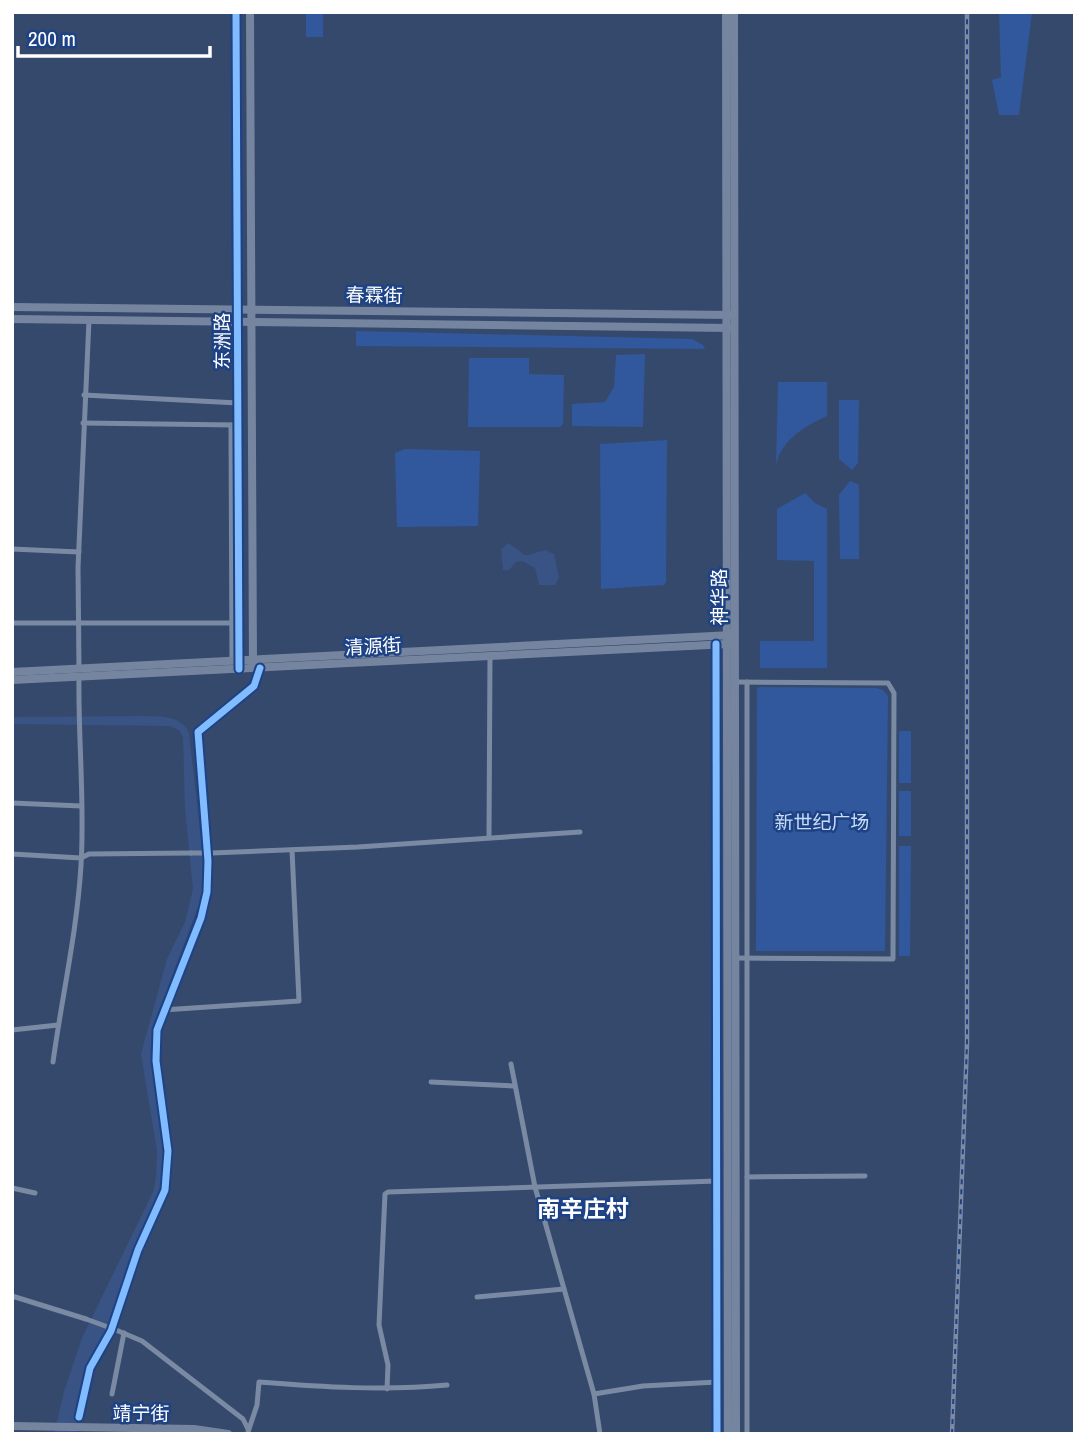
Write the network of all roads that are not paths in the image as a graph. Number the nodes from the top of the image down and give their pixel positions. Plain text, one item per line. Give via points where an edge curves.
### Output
1 (236, 12) edge
2 (250, 12) edge
3 (726, 12) edge
4 (734, 12) edge
5 (12, 307) edge
6 (237, 309) junction
7 (251, 309) junction
8 (731, 315) junction
9 (12, 319) edge
10 (89, 320) junction
11 (237, 322) junction
12 (251, 322) junction
13 (731, 328) junction
14 (85, 395) junction
15 (238, 403) junction
16 (83, 423) junction
17 (235, 425) junction
18 (12, 549) edge
19 (79, 552) junction
20 (12, 623) edge
21 (236, 623) junction
22 (79, 625) junction
23 (731, 639) junction
24 (716, 644) junction
25 (490, 656) junction
26 (237, 663) junction
27 (255, 665) junction
28 (12, 672) edge
29 (79, 673) junction
30 (12, 680) edge
31 (735, 682) junction
32 (747, 682) junction
33 (12, 803) edge
34 (81, 806) junction
35 (580, 832) dead end
36 (489, 838) junction
37 (292, 850) junction
38 (12, 854) edge
39 (82, 858) junction
40 (735, 958) junction
41 (746, 958) junction
42 (163, 1010) junction
43 (58, 1025) junction
44 (12, 1030) edge
45 (53, 1062) dead end
46 (511, 1064) dead end
47 (431, 1082) dead end
48 (514, 1086) junction
49 (747, 1177) junction
50 (865, 1177) dead end
51 (717, 1181) junction
52 (727, 1181) junction
53 (535, 1187) junction
54 (12, 1188) edge
55 (35, 1193) dead end
56 (564, 1289) junction
57 (12, 1296) edge
58 (478, 1297) dead end
59 (124, 1333) junction
60 (717, 1382) junction
61 (447, 1385) dead end
62 (387, 1390) junction
63 (111, 1394) dead end
64 (594, 1394) junction
65 (79, 1417) dead end
66 (12, 1426) edge
67 (114, 1431) edge
68 (248, 1433) edge
69 (228, 1434) edge
70 (600, 1434) edge
71 (717, 1434) edge
72 (727, 1434) edge
73 (736, 1434) edge
74 (747, 1434) edge

1 - 6 main road, 东洲路
2 - 7 main road, 东洲路
3 - 8 main road, 神华路
4 - 8 main road, 神华路
5 - 6 main road, 春霖街
6 - 7 main road, 春霖街
6 - 11 main road, 东洲路
7 - 8 main road, 春霖街
7 - 12 main road, 东洲路
8 - 13 main road, 神华路
9 - 10 main road, 春霖街
10 - 11 main road, 春霖街
10 - 14 street
11 - 12 main road, 春霖街
11 - 15 main road, 东洲路
12 - 13 main road, 春霖街
12 - 27 main road, 东洲路
13 - 23 main road, 神华路
14 - 15 street
14 - 16 street
15 - 17 main road, 东洲路
16 - 17 street
16 - 19 street
17 - 21 main road, 东洲路
18 - 19 street
19 - 22 street
20 - 22 street
21 - 22 street
21 - 26 main road, 东洲路
22 - 29 street
23 - 24 main road, 清源街
23 - 27 main road, 清源街
23 - 31 main road, 神华路
23 - 52 main road, 神华路
24 - 25 main road, 清源街
24 - 51 street
25 - 27 main road, 清源街
25 - 36 street
26 - 27 main road, 清源街
26 - 29 main road, 清源街
27 - 42 street via 254,686 198,732 207,892
28 - 29 main road, 清源街
29 - 30 main road, 清源街
29 - 34 street
31 - 32 street
31 - 40 main road, 神华路
32 - 41 street
32 - 41 street via 888,683 894,706 892,959
33 - 34 street
34 - 39 street
35 - 36 street
36 - 37 street
37 - 39 street, bridge via 89,854
37 - 42 street via 299,1001
38 - 39 street
39 - 43 street via 73,953 65,971
40 - 41 street
40 - 73 main road, 神华路
41 - 49 street
42 - 65 street via 156,1050 169,1152 165,1190 138,1250 111,1331 90,1368
43 - 44 street
43 - 45 street
46 - 48 street
47 - 48 street
48 - 53 street
49 - 50 street
49 - 74 street
51 - 52 street
51 - 53 street
51 - 60 street
52 - 72 main road, 神华路
53 - 56 street
53 - 62 street via 385,1194 379,1325 388,1365
54 - 55 street
56 - 58 street
56 - 64 street
57 - 59 street, bridge
59 - 63 street
59 - 68 street via 142,1340 211,1393 243,1419
60 - 64 street
60 - 71 street
61 - 62 street
62 - 68 street via 259,1382
64 - 70 street
66 - 67 main road, 靖宁街
67 - 69 main road, 靖宁街 via 194,1429

